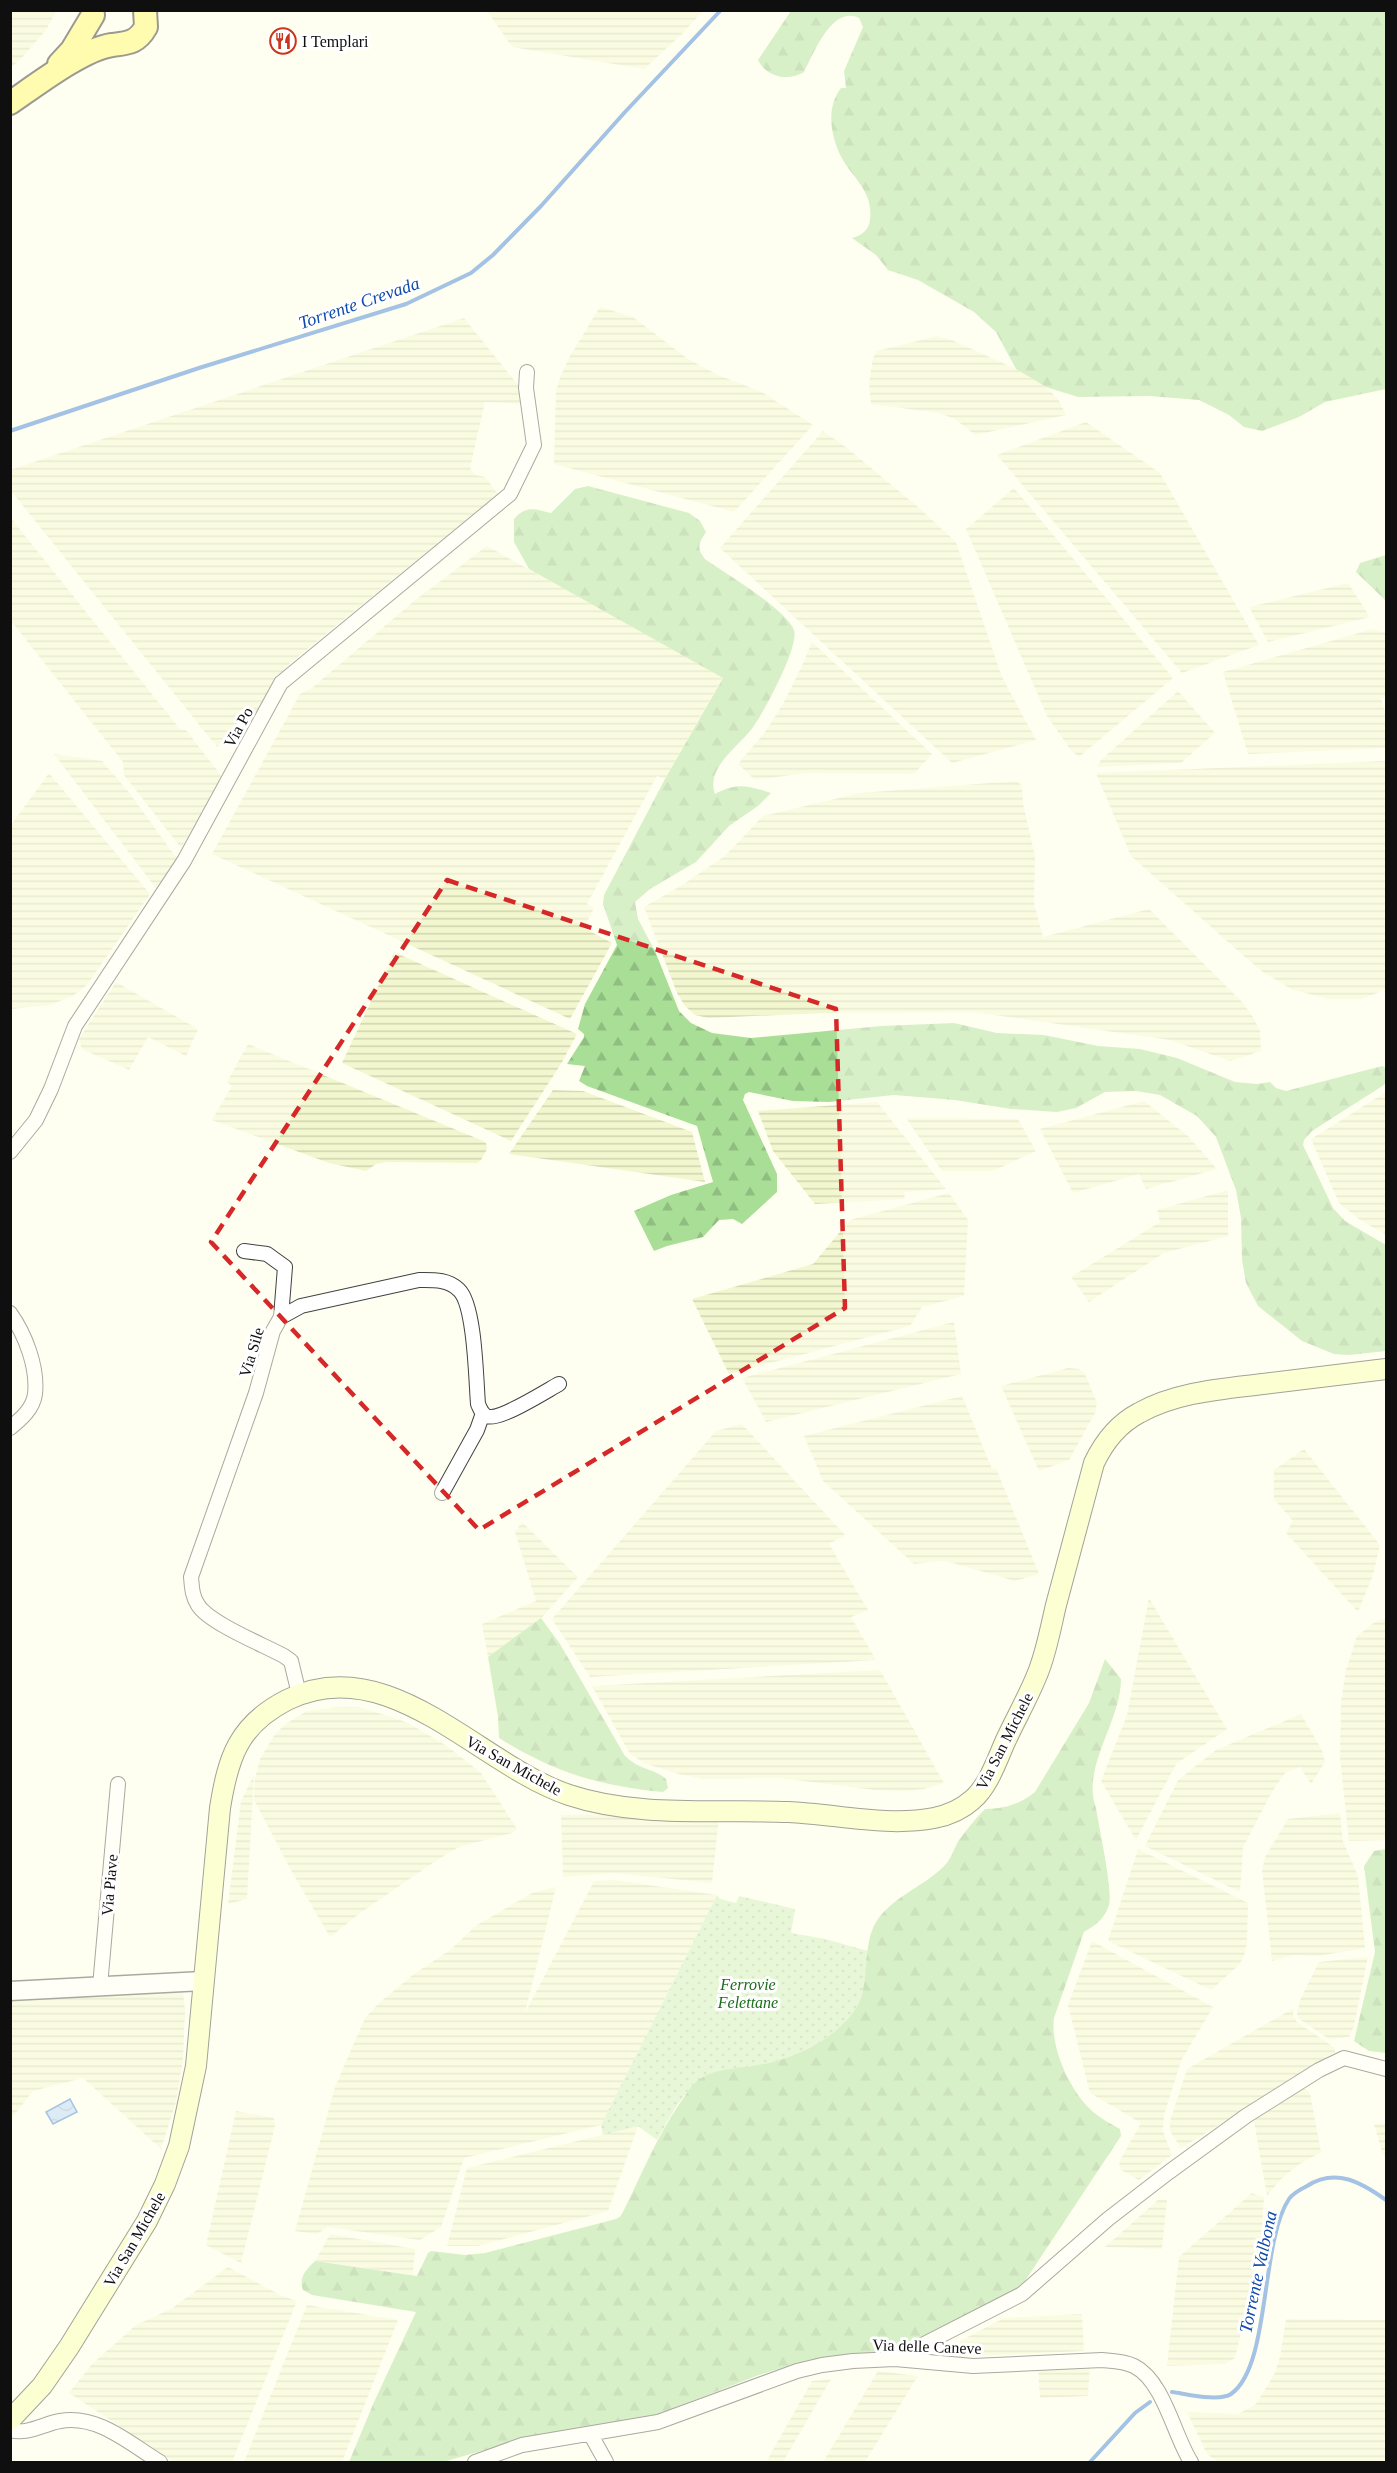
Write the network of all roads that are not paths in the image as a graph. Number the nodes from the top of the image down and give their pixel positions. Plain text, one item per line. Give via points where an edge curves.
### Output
1 (148, 12) edge
2 (93, 13) edge
3 (111, 45) junction
4 (51, 75) junction
5 (10, 103) edge
6 (527, 372) dead end
7 (10, 1152) edge
8 (244, 1251) dead end
9 (10, 1313) edge
10 (281, 1317) junction
11 (1386, 1369) edge
12 (559, 1384) dead end
13 (483, 1413) junction
14 (10, 1428) edge
15 (442, 1493) dead end
16 (298, 1694) junction
17 (118, 1784) dead end
18 (203, 1981) junction
19 (100, 1986) junction
20 (10, 1991) edge
21 (1386, 2069) edge
22 (895, 2359) junction
23 (10, 2420) edge
24 (10, 2430) edge
25 (591, 2435) junction
26 (160, 2463) edge
27 (475, 2463) edge
28 (606, 2463) edge
29 (1191, 2463) edge

1 - 3 main road via 146,27 135,40 128,45
2 - 3 main road via 95,31
2 - 4 main road via 72,50
3 - 4 main road via 84,55
4 - 5 main road
6 - 7 street, Via Po via 534,445 510,494 281,683 184,861 75,1026 36,1120
8 - 10 street via 267,1254 285,1267
9 - 14 street via 29,1350 35,1395 27,1414
10 - 13 street, Via Sile via 301,1306 419,1280 448,1283 467,1302 478,1404
10 - 16 street, Via Sile via 191,1577 198,1606 209,1617 291,1661
11 - 16 main road, Via San Michele via 1178,1397 1152,1406 1119,1426 1094,1463 1039,1669 993,1769 975,1798 957,1811 899,1821 788,1812 687,1812 617,1805 570,1796 536,1781 405,1702 377,1692 323,1687
12 - 13 street via 506,1413 494,1417
13 - 15 street
16 - 18 main road, Via San Michele via 269,1709 250,1726 237,1744 225,1773
17 - 19 street, Via Piave
18 - 19 street
18 - 23 main road, Via San Michele via 189,2104 165,2184 147,2221 69,2347 42,2386
19 - 20 street
21 - 22 street via 1344,2058 1319,2070 1246,2116 1169,2172 1107,2219 1022,2294
22 - 25 street, Via delle Caneve via 853,2361 797,2371 658,2421
22 - 29 street, Via delle Caneve via 973,2366 1102,2360 1129,2364 1154,2385
24 - 26 street via 24,2432 60,2421 89,2422
25 - 27 street, Via delle Caneve via 522,2445
25 - 28 street

